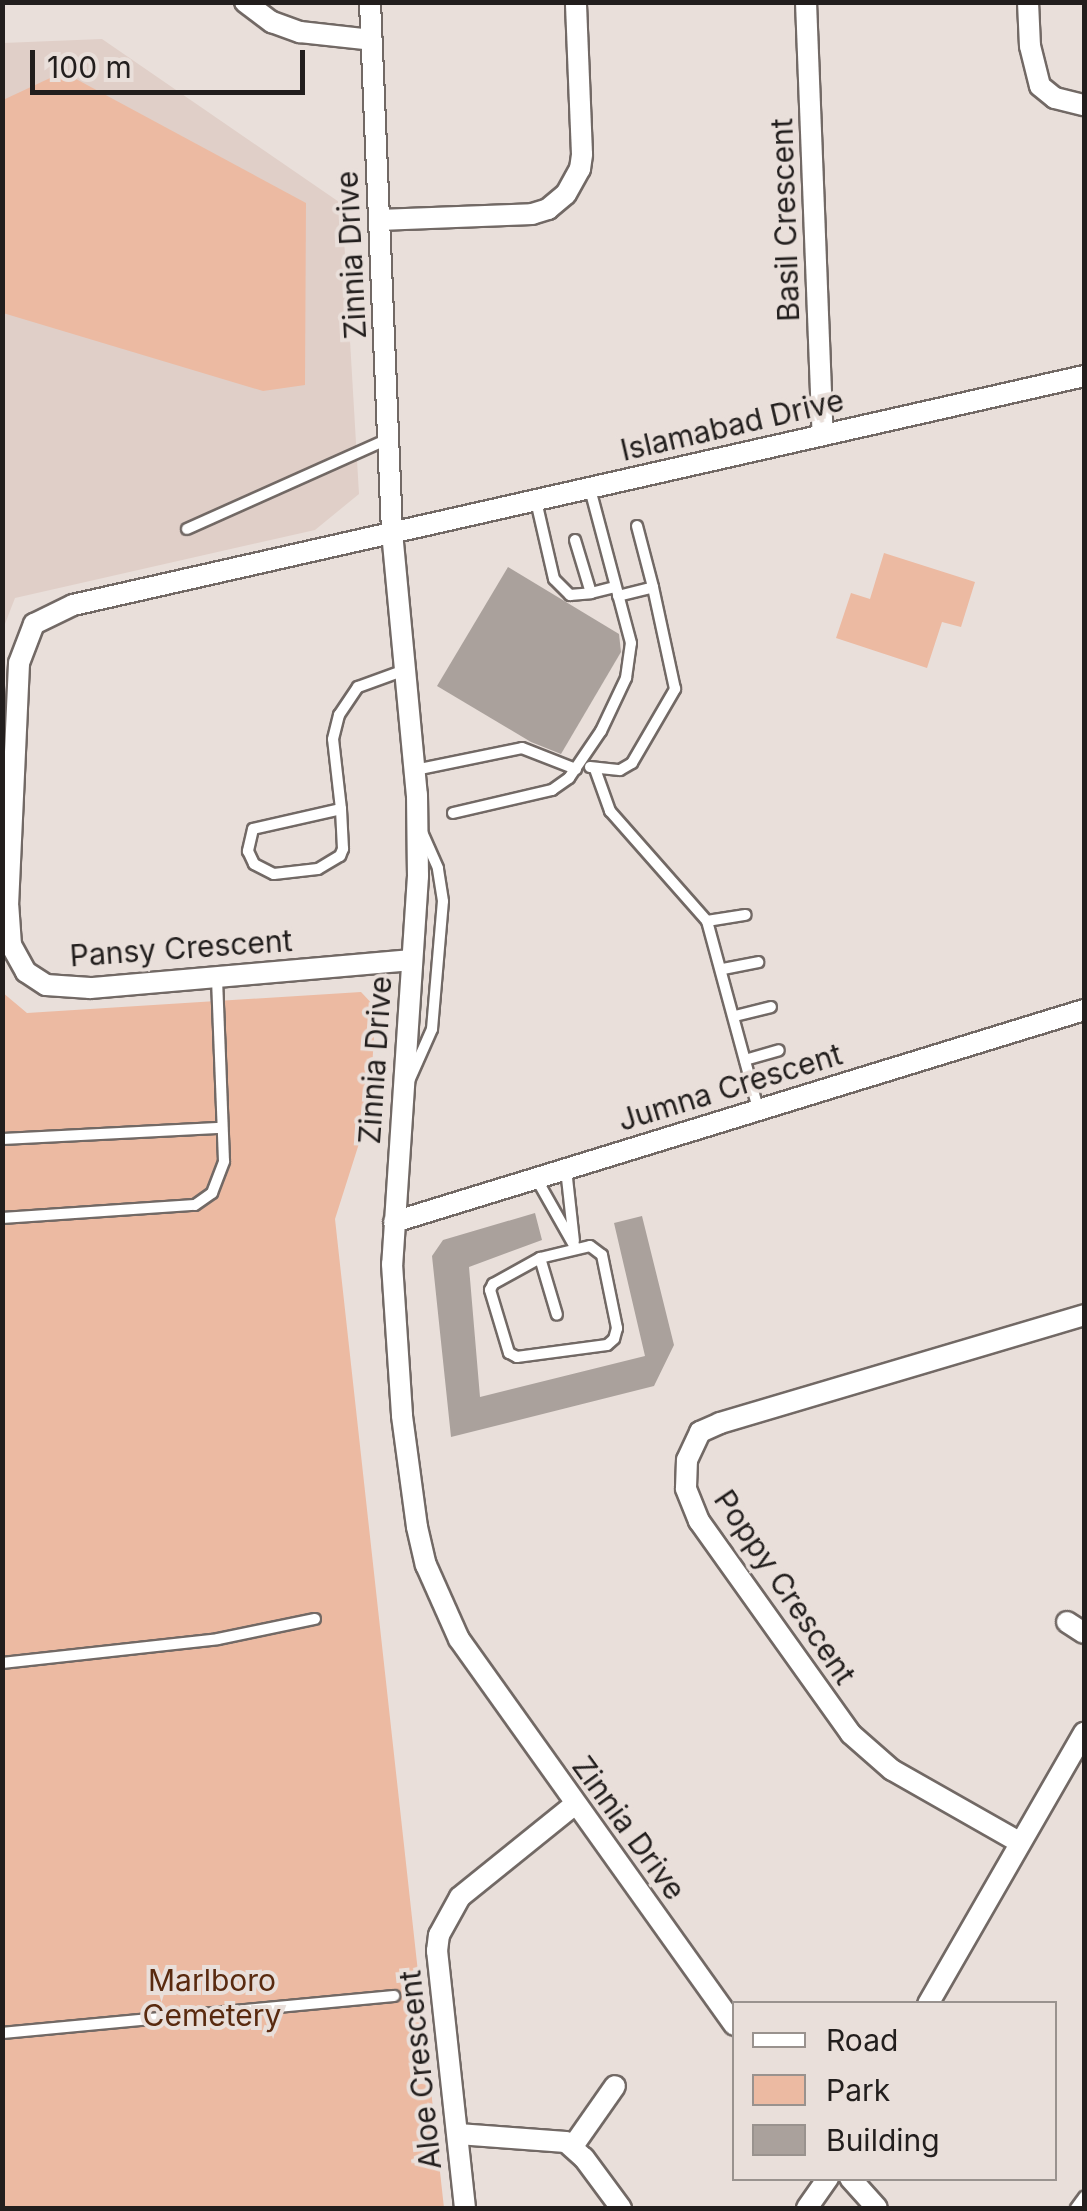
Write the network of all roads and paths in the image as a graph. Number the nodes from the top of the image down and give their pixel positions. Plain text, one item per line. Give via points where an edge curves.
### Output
1 (244, 2) edge
2 (370, 2) edge
3 (576, 2) edge
4 (806, 2) edge
5 (1028, 2) edge
6 (372, 40) junction
7 (1084, 105) edge
8 (380, 220) junction
9 (1084, 376) edge
10 (823, 434) junction
11 (390, 438) junction
12 (589, 488) junction
13 (536, 500) junction
14 (637, 526) dead end
15 (187, 529) dead end
16 (392, 532) junction
17 (575, 540) dead end
18 (653, 588) junction
19 (616, 591) junction
20 (590, 593) junction
21 (405, 670) junction
22 (578, 766) junction
23 (415, 770) junction
24 (595, 770) junction
25 (340, 809) junction
26 (453, 813) dead end
27 (418, 822) junction
28 (746, 915) dead end
29 (706, 921) junction
30 (412, 960) junction
31 (758, 962) dead end
32 (723, 970) junction
33 (218, 976) junction
34 (771, 1007) dead end
35 (1084, 1010) edge
36 (735, 1016) junction
37 (779, 1050) dead end
38 (745, 1060) junction
39 (403, 1090) junction
40 (758, 1109) junction
41 (222, 1128) junction
42 (2, 1139) edge
43 (566, 1168) junction
44 (536, 1178) junction
45 (2, 1218) edge
46 (394, 1222) junction
47 (575, 1248) junction
48 (540, 1258) junction
49 (557, 1315) dead end
50 (1084, 1315) edge
51 (315, 1619) dead end
52 (2, 1664) edge
53 (1084, 1733) edge
54 (574, 1806) junction
55 (1019, 1842) junction
56 (394, 1996) dead end
57 (930, 2001) edge
58 (732, 2022) edge
59 (2, 2033) edge
60 (615, 2086) dead end
61 (458, 2134) junction
62 (573, 2146) junction
63 (826, 2181) edge
64 (853, 2181) edge
65 (1084, 2197) edge
66 (465, 2208) edge
67 (622, 2208) edge
68 (807, 2208) edge
69 (876, 2208) edge
70 (1076, 2208) edge

1 - 6 street via 300,32
2 - 6 street, Zinnia Drive
3 - 8 street via 582,154 566,194 532,214
4 - 10 street, Basil Crescent
5 - 7 street via 1040,86 1055,98
6 - 8 street, Zinnia Drive
8 - 11 street, Zinnia Drive
9 - 10 street, Islamabad Drive
10 - 12 street, Islamabad Drive
11 - 15 lane
11 - 16 street, Zinnia Drive
12 - 13 street, Islamabad Drive
12 - 19 lane
13 - 16 street, Islamabad Drive
13 - 20 lane via 554,579 570,594
14 - 18 lane
16 - 21 street, Zinnia Drive
16 - 33 street, Pansy Crescent via 73,606 41,618 24,642 8,906 19,963 36,980 60,988
17 - 20 lane
18 - 19 lane
18 - 24 lane via 675,689 632,763
19 - 20 lane
19 - 22 lane via 631,644 626,678
21 - 23 street, Zinnia Drive
21 - 25 lane via 377,677 346,700 333,739
22 - 23 lane via 522,748
22 - 24 lane
22 - 26 lane via 552,790
23 - 27 street, Zinnia Drive
24 - 29 lane via 610,811
25 - 25 lane via 343,849 330,864 274,874 254,864 248,851 252,828
27 - 30 street, Zinnia Drive
27 - 39 lane via 438,868 442,901 432,1030
28 - 29 lane
29 - 32 lane
30 - 33 street, Pansy Crescent
30 - 39 street, Zinnia Drive
31 - 32 lane
32 - 36 lane
33 - 41 lane
34 - 36 lane
35 - 40 street, Jumna Crescent
36 - 38 lane
37 - 38 lane
38 - 40 lane
39 - 46 street, Zinnia Drive
40 - 43 street, Jumna Crescent
41 - 42 lane
41 - 45 lane via 223,1172 204,1202
43 - 44 street, Jumna Crescent
43 - 47 lane
44 - 46 street, Jumna Crescent
44 - 47 lane
46 - 54 street, Zinnia Drive via 400,1397 426,1565 459,1639
47 - 48 lane
47 - 48 lane via 590,1246 602,1255 616,1328 607,1344 517,1356 505,1349 490,1290 500,1276
48 - 49 lane
50 - 55 street, Poppy Crescent via 720,1423 700,1432 687,1460 686,1488 700,1522 851,1734 892,1770
51 - 52 lane via 218,1638
53 - 55 street
54 - 58 street, Zinnia Drive
54 - 61 street, Aloe Crescent via 460,1897 439,1934
55 - 57 street
56 - 59 lane
60 - 62 street
61 - 62 street via 554,2138
61 - 66 street, Aloe Crescent
62 - 67 street
63 - 68 street
64 - 69 street
65 - 70 lane

